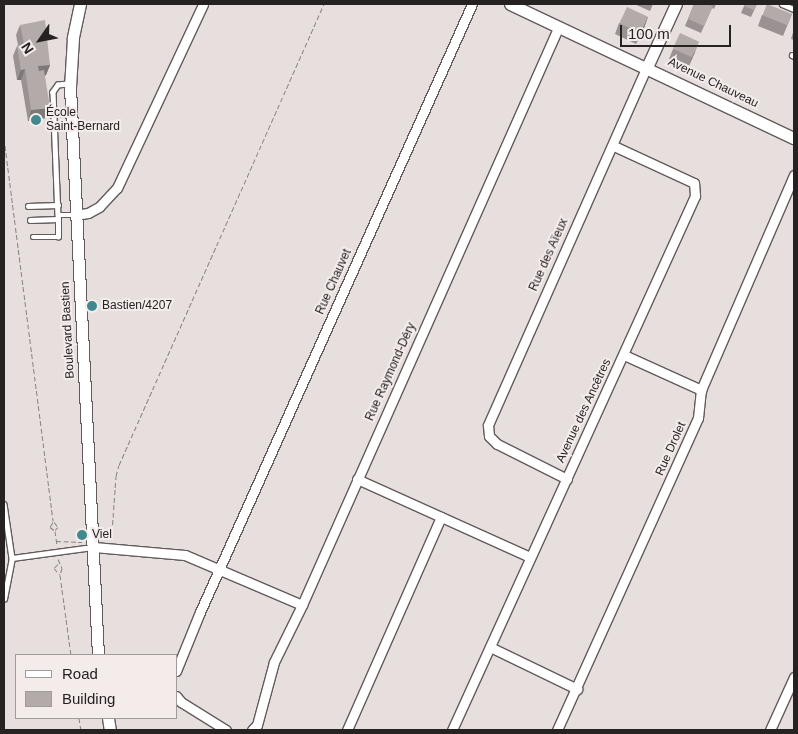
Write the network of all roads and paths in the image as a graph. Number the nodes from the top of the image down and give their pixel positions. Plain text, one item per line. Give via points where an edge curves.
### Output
1 (80, 4) edge
2 (203, 4) edge
3 (324, 4) edge
4 (472, 4) edge
5 (510, 4) edge
6 (676, 4) edge
7 (782, 4) edge
8 (794, 9) edge
9 (559, 26) junction
10 (647, 67) junction
11 (70, 84) junction
12 (4, 138) edge
13 (794, 138) edge
14 (614, 146) junction
15 (794, 175) edge
16 (58, 204) junction
17 (28, 206) dead end
18 (75, 215) junction
19 (58, 217) junction
20 (30, 220) dead end
21 (33, 237) dead end
22 (624, 355) junction
23 (701, 390) junction
24 (357, 479) junction
25 (567, 479) junction
26 (4, 504) edge
27 (441, 517) junction
28 (54, 521) junction
29 (55, 531) junction
30 (56, 541) junction
31 (93, 544) junction
32 (57, 549) dead end
33 (12, 558) junction
34 (58, 558) dead end
35 (530, 558) junction
36 (59, 564) junction
37 (219, 570) junction
38 (60, 575) junction
39 (4, 599) edge
40 (302, 605) junction
41 (490, 647) junction
42 (71, 654) edge
43 (98, 654) edge
44 (178, 666) edge
45 (794, 677) edge
46 (577, 689) junction
47 (178, 698) edge
48 (226, 730) edge
49 (252, 730) edge
50 (347, 730) edge
51 (452, 730) edge
52 (557, 730) edge
53 (770, 730) edge

1 - 11 main road, Boulevard Bastien via 73,38
2 - 18 street via 117,188 99,207
3 - 31 path via 119,465 112,532 106,539
4 - 37 street, Rue Chauvet
5 - 9 main road, Avenue Chauveau
6 - 10 main road, Rue des Aïeux
7 - 8 lane
9 - 10 main road, Avenue Chauveau
9 - 24 street, Rue Raymond-Déry
10 - 13 main road, Avenue Chauveau
10 - 14 street, Rue des Aïeux
11 - 16 lane via 58,85 53,92
11 - 18 main road, Boulevard Bastien
12 - 28 path
14 - 22 street, Avenue des Ancêtres via 694,183 695,196
14 - 25 street, Rue des Aïeux via 488,425 488,436 497,444
15 - 23 street, Rue Drolet
16 - 17 lane
16 - 19 lane
18 - 19 lane
18 - 31 main road, Boulevard Bastien
19 - 20 lane
19 - 21 lane via 58,237
22 - 23 street
22 - 25 street, Avenue des Ancêtres
23 - 46 street, Rue Drolet via 698,418
24 - 27 street
24 - 40 street, Rue Raymond-Déry
25 - 35 street, Avenue des Ancêtres
26 - 33 lane
27 - 35 street
27 - 50 street
28 - 29 path via 58,526
28 - 29 path via 50,527
29 - 30 path
30 - 31 path
30 - 32 path
31 - 33 lane
31 - 37 street via 185,555
31 - 43 main road, Boulevard Bastien
33 - 39 lane
34 - 36 path
35 - 41 street, Avenue des Ancêtres
36 - 38 path via 62,568
36 - 38 path via 54,568
37 - 40 street
37 - 44 street
38 - 42 path
40 - 49 street, Rue Raymond-Déry via 274,662 257,725
41 - 46 street
41 - 51 street, Avenue des Ancêtres
45 - 53 street
46 - 52 street, Rue Drolet
47 - 48 street

